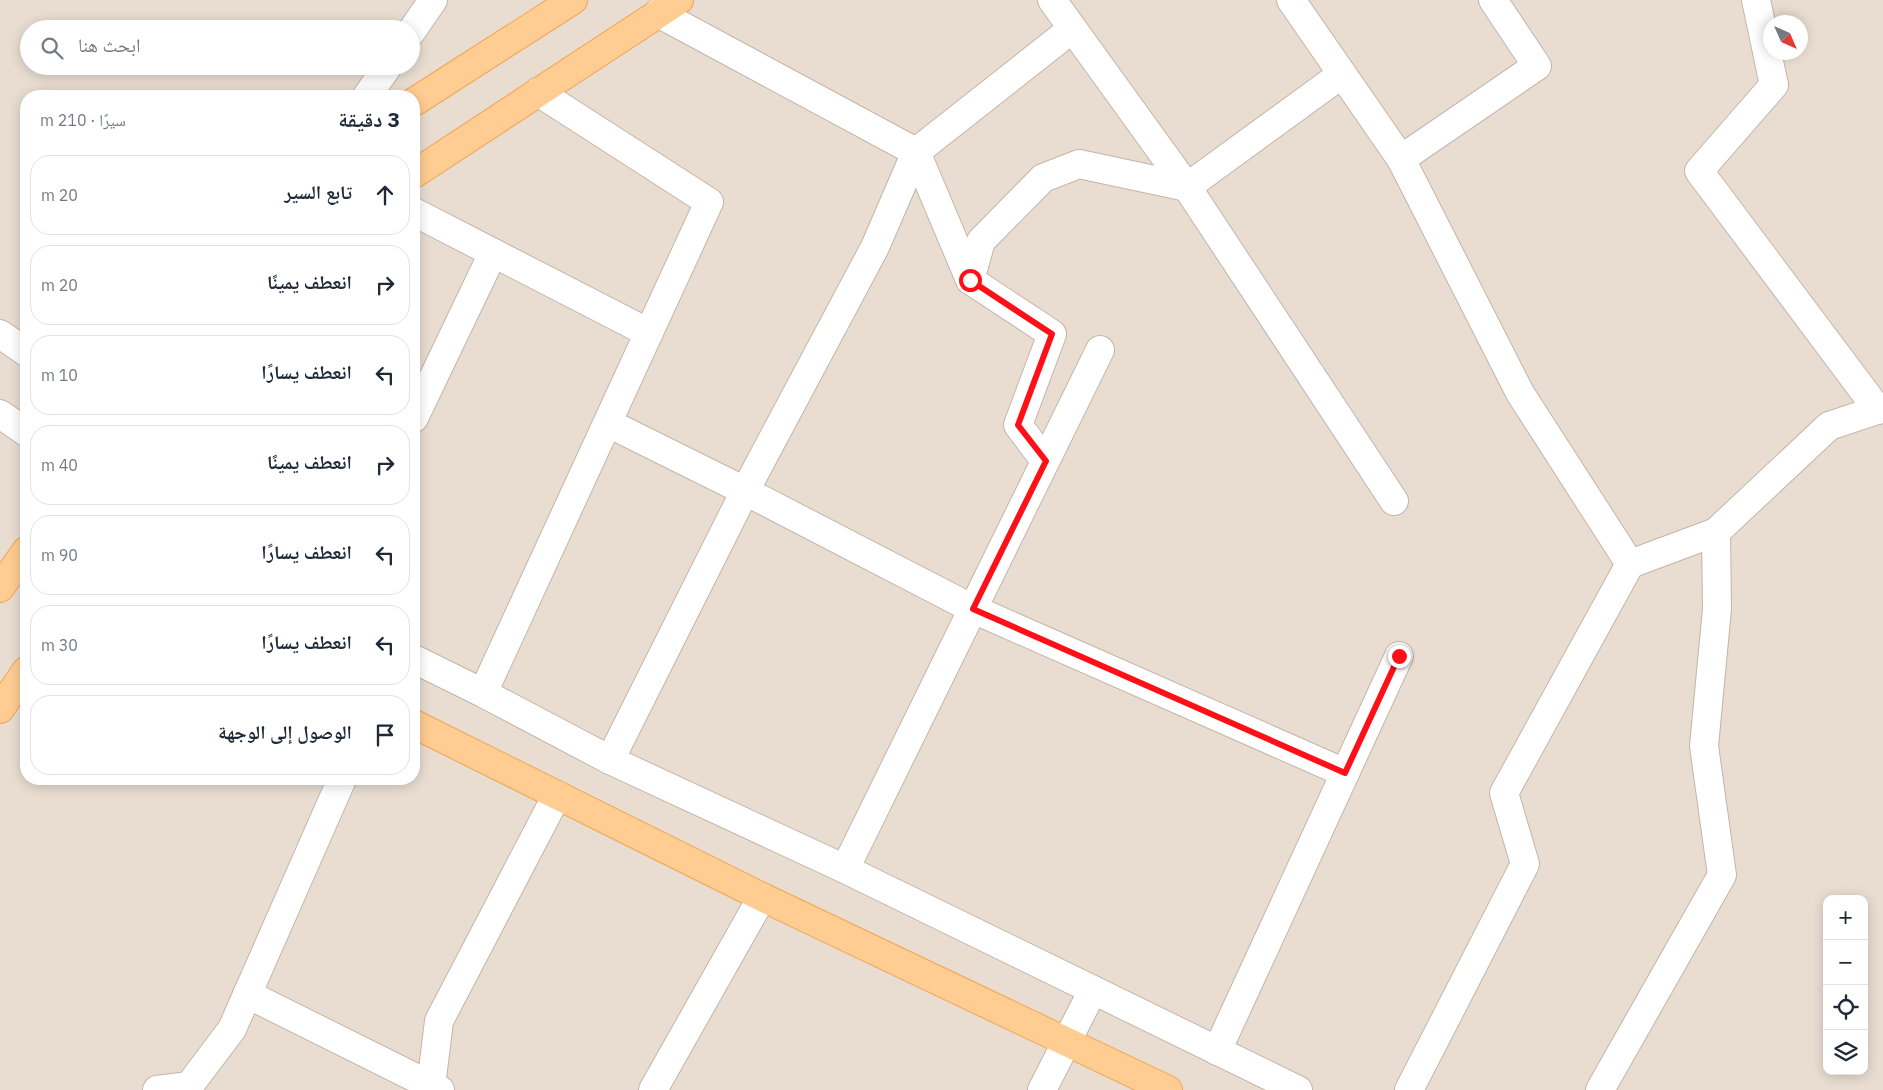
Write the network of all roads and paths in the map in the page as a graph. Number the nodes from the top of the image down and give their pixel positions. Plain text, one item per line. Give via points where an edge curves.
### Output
1 (434, 0) edge
2 (573, 0) edge
3 (1052, 0) edge
4 (1291, 0) edge
5 (1493, 0) edge
6 (1756, 0) edge
7 (668, 7) edge
8 (420, 20) edge
9 (1072, 29) junction
10 (1342, 74) junction
11 (382, 75) edge
12 (372, 90) edge
13 (538, 92) junction
14 (420, 98) edge
15 (916, 152) junction
16 (1401, 159) junction
17 (420, 170) edge
18 (1187, 187) junction
19 (420, 215) edge
20 (493, 253) junction
21 (970, 280) junction
22 (649, 333) junction
23 (0, 334) edge
24 (20, 348) edge
25 (1100, 350) dead end
26 (420, 405) edge
27 (1881, 409) edge
28 (0, 414) edge
29 (608, 423) junction
30 (20, 428) edge
31 (1046, 461) junction
32 (745, 491) junction
33 (1394, 501) dead end
34 (1716, 532) junction
35 (20, 560) edge
36 (1630, 564) junction
37 (0, 588) edge
38 (973, 609) junction
39 (1399, 656) dead end
40 (420, 662) edge
41 (20, 680) edge
42 (483, 693) junction
43 (0, 709) edge
44 (420, 727) edge
45 (610, 760) junction
46 (1345, 773) junction
47 (339, 785) edge
48 (557, 795) junction
49 (845, 870) junction
50 (762, 897) junction
51 (1093, 990) junction
52 (247, 994) junction
53 (1066, 1041) junction
54 (1218, 1051) junction
55 (191, 1088) edge
56 (434, 1088) edge
57 (157, 1090) edge
58 (653, 1090) edge
59 (1042, 1090) edge
60 (1168, 1090) edge
61 (1298, 1090) edge
62 (1409, 1090) edge
63 (1600, 1090) edge

1 - 8 street
2 - 14 main road
3 - 9 street
4 - 10 street
5 - 16 street via 1537,66
6 - 27 street via 1774,85 1699,171
7 - 13 main road
7 - 15 street
9 - 15 street
9 - 18 street
10 - 16 street
10 - 18 street
11 - 12 street
13 - 17 main road
13 - 22 street via 709,202
15 - 21 street
15 - 32 street via 875,247
16 - 36 street via 1520,393
18 - 21 street via 1079,164 1043,178 981,241
18 - 33 street
19 - 20 street
20 - 22 street
20 - 26 street
21 - 31 street via 1052,334 1018,425
22 - 29 street
23 - 24 street
25 - 31 street
27 - 34 street via 1829,426
28 - 30 street
29 - 32 street
29 - 42 street
31 - 38 street
32 - 38 street
32 - 45 street
34 - 36 street
34 - 63 street via 1717,609 1704,746 1722,875
35 - 37 main road
36 - 62 street via 1504,793 1526,864
38 - 46 street
38 - 49 street
39 - 46 street
40 - 42 street
41 - 43 main road
42 - 45 street
44 - 48 main road
45 - 49 street
46 - 54 street
47 - 52 street
48 - 50 main road
48 - 56 street via 439,1021
49 - 51 street
50 - 53 main road
50 - 58 street
51 - 53 street
51 - 54 street
52 - 55 street via 232,1029
52 - 56 street
53 - 59 street
53 - 60 main road
54 - 61 street
55 - 57 street

